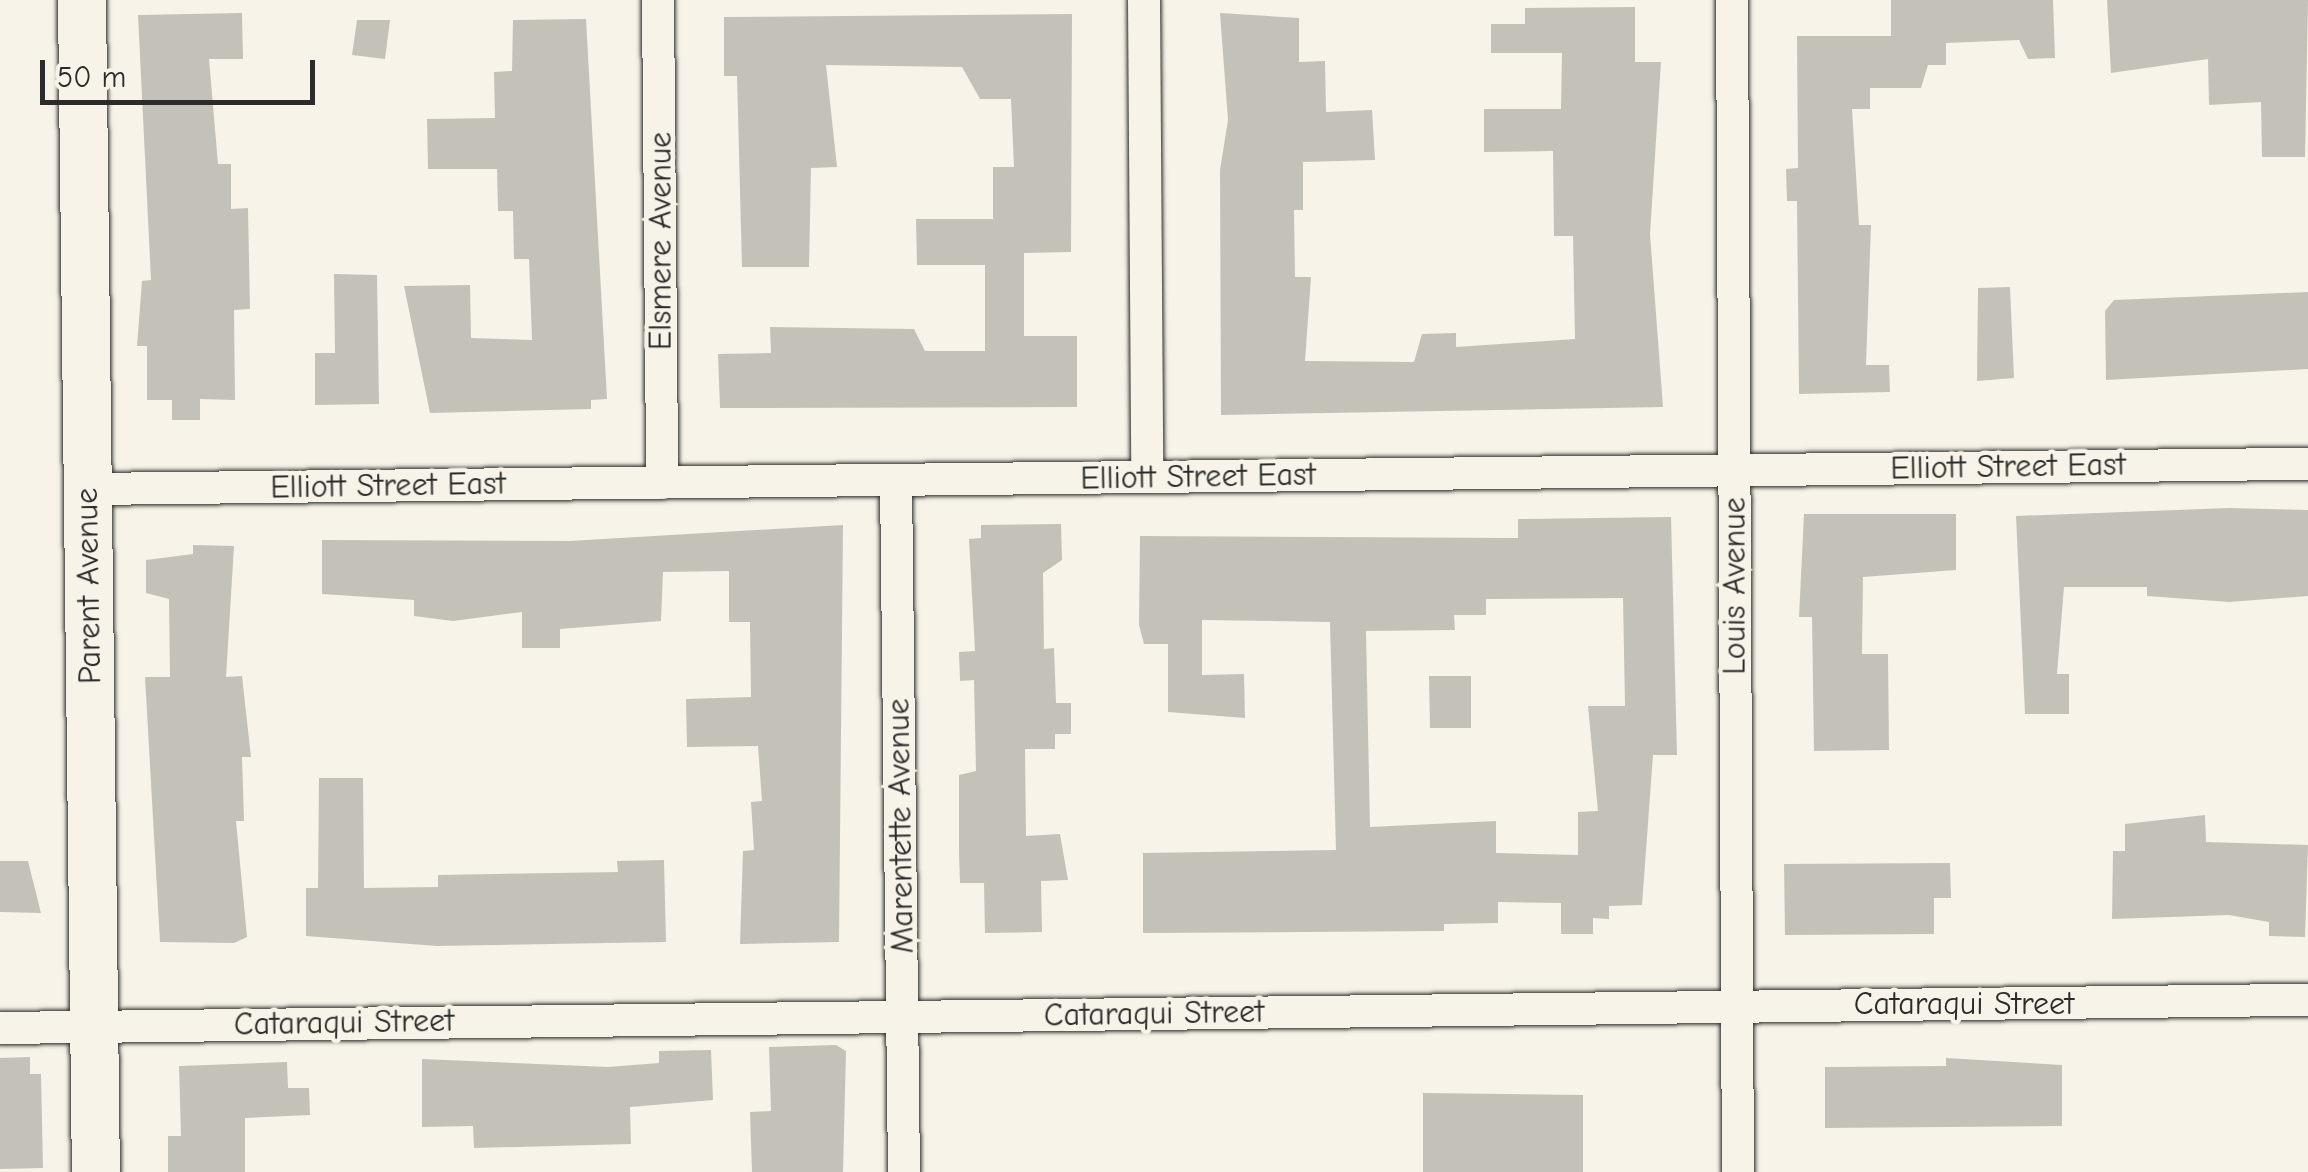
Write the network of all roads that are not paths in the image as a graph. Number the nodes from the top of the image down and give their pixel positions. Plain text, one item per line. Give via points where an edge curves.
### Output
1 (82, 0) edge
2 (658, 0) edge
3 (1144, 0) edge
4 (1732, 0) edge
5 (2308, 464) edge
6 (1734, 471) junction
7 (1147, 477) junction
8 (896, 480) junction
9 (662, 483) junction
10 (88, 490) junction
11 (2308, 1000) edge
12 (1738, 1006) junction
13 (903, 1017) junction
14 (94, 1026) junction
15 (0, 1028) edge
16 (96, 1172) edge
17 (904, 1172) edge
18 (1738, 1172) edge

1 - 10 street, Parent Avenue
2 - 9 street, Elsmere Avenue
3 - 7 street
4 - 6 street, Louis Avenue
5 - 6 street, Elliott Street East
6 - 7 street, Elliott Street East
6 - 12 street, Louis Avenue
7 - 8 street, Elliott Street East
8 - 9 street, Elliott Street East
8 - 13 street, Marentette Avenue
9 - 10 street, Elliott Street East
10 - 14 street, Parent Avenue
11 - 12 street, Cataraqui Street
12 - 13 street, Cataraqui Street
12 - 18 street, Louis Avenue
13 - 14 street, Cataraqui Street
13 - 17 street, Marentette Avenue
14 - 15 street, Cataraqui Street
14 - 16 street, Parent Avenue

